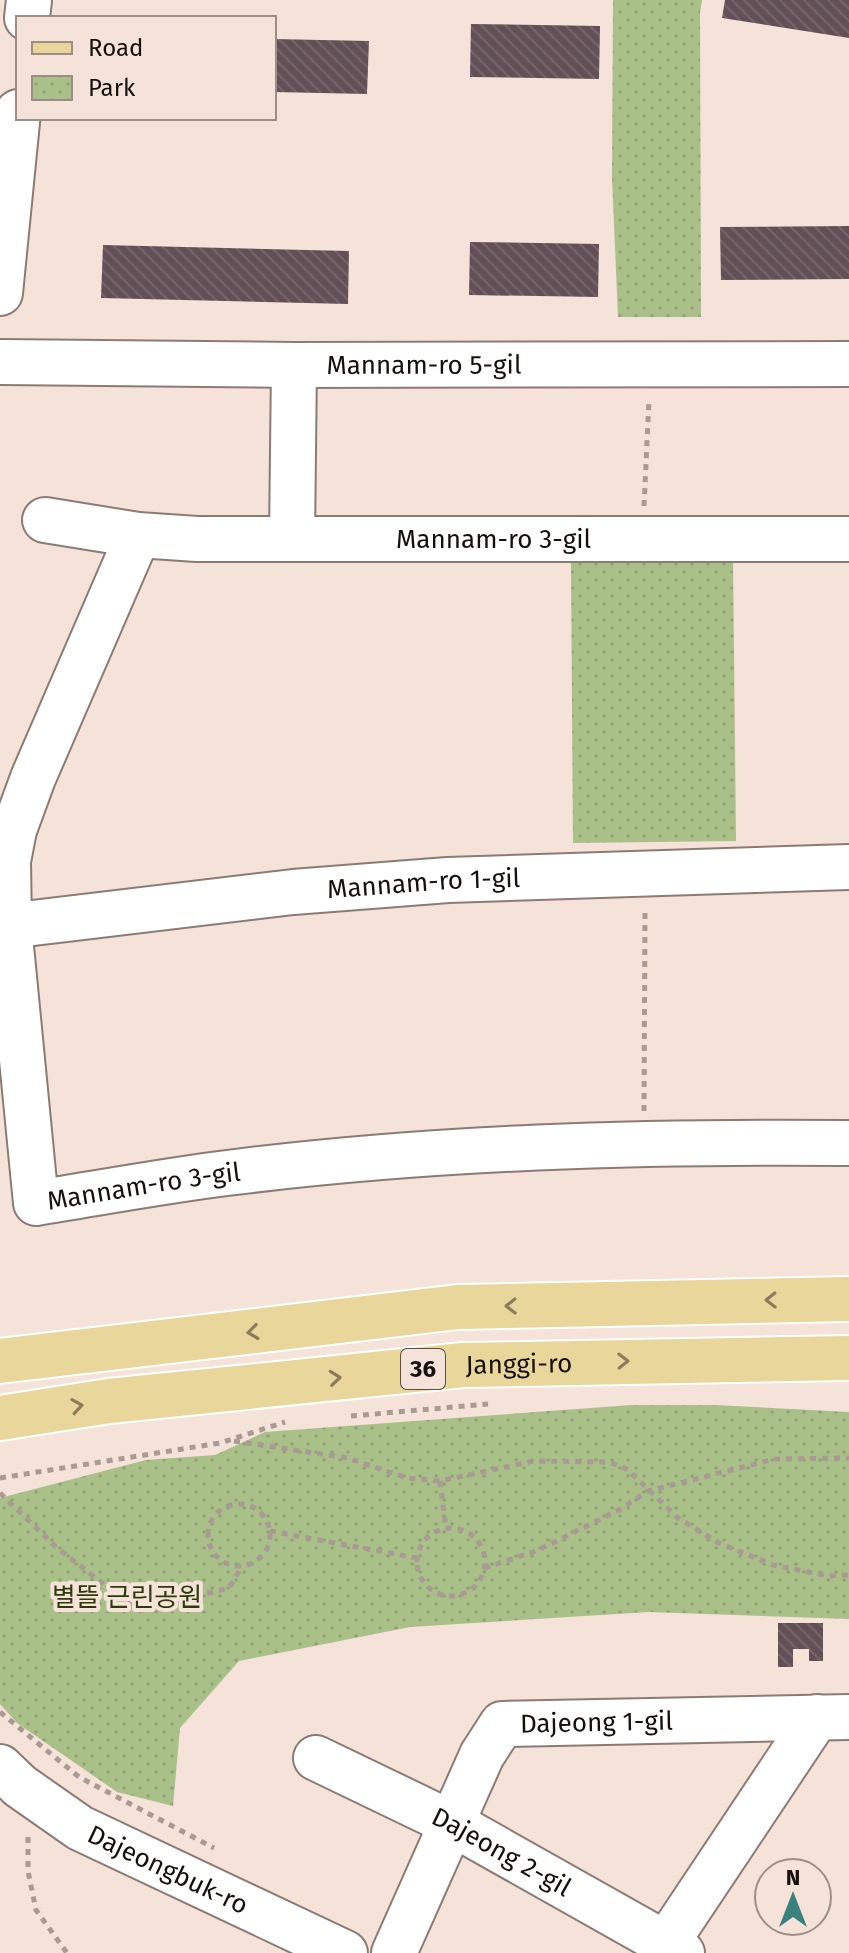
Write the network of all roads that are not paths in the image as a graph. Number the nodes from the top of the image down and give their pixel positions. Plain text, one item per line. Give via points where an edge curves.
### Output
1 (17, 120) edge
2 (0, 293) edge
3 (0, 362) edge
4 (849, 364) edge
5 (294, 365) junction
6 (45, 520) dead end
7 (138, 535) junction
8 (292, 538) junction
9 (849, 539) edge
10 (849, 867) edge
11 (4, 927) edge
12 (849, 1143) edge
13 (849, 1299) edge
14 (849, 1358) edge
15 (0, 1361) edge
16 (0, 1418) edge
17 (833, 1717) edge
18 (316, 1758) dead end
19 (0, 1767) edge
20 (453, 1824) junction
21 (674, 1948) edge
22 (345, 1953) edge
23 (394, 1953) edge

1 - 2 street
3 - 5 street, Mannam-ro 5-gil
4 - 5 street, Mannam-ro 5-gil
5 - 8 street
6 - 7 street, Mannam-ro 3-gil
7 - 8 street, Mannam-ro 3-gil
7 - 11 street, Mannam-ro 3-gil via 14,830
8 - 9 street, Mannam-ro 3-gil
10 - 11 street, Mannam-ro 1-gil via 448,880 293,892
11 - 12 street, Mannam-ro 3-gil via 36,1203 226,1173 381,1157 644,1144
13 -> 15 main road, 36 via 458,1307
16 -> 14 main road, Janggi-ro / 36 via 109,1401 463,1365
17 - 20 street, Dajeong 1-gil via 502,1724 482,1755
17 - 21 street
18 - 20 street, Dajeong 2-gil
19 - 22 street, Dajeongbuk-ro via 80,1828
20 - 21 street, Dajeong 2-gil
20 - 23 street, Dajeong 1-gil

